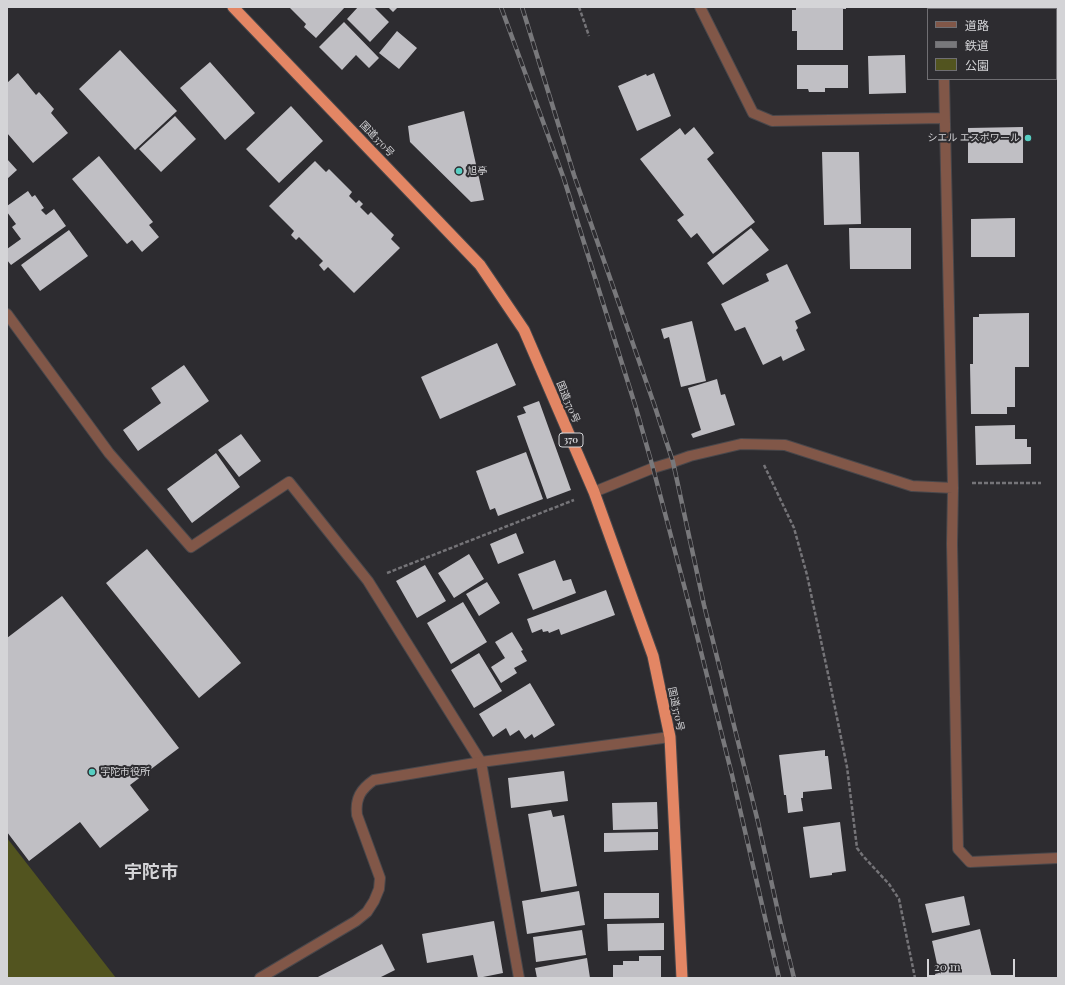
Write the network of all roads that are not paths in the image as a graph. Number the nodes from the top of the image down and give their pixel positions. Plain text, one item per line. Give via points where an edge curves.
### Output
1 (233, 7) edge
2 (700, 7) edge
3 (944, 80) edge
4 (944, 118) junction
5 (7, 314) edge
6 (953, 488) junction
7 (594, 492) junction
8 (670, 737) junction
9 (481, 762) junction
10 (1058, 858) edge
11 (260, 978) edge
12 (519, 978) edge
13 (682, 978) edge

1 - 7 highway, 国道370号 / 370 via 480,265 524,330
2 - 4 street via 753,113 772,121
3 - 4 street
4 - 6 street
5 - 9 street via 109,453 191,547 289,482 368,581
6 - 7 street via 912,486 785,445 741,444 653,468
6 - 10 street via 958,849 970,862
7 - 8 highway, 国道370号 / 370 via 653,656
8 - 9 street
8 - 13 highway, 国道370号 / 370
9 - 11 street via 382,778 368,784 362,790 356,806 380,878 374,901 367,912 356,921
9 - 12 street

